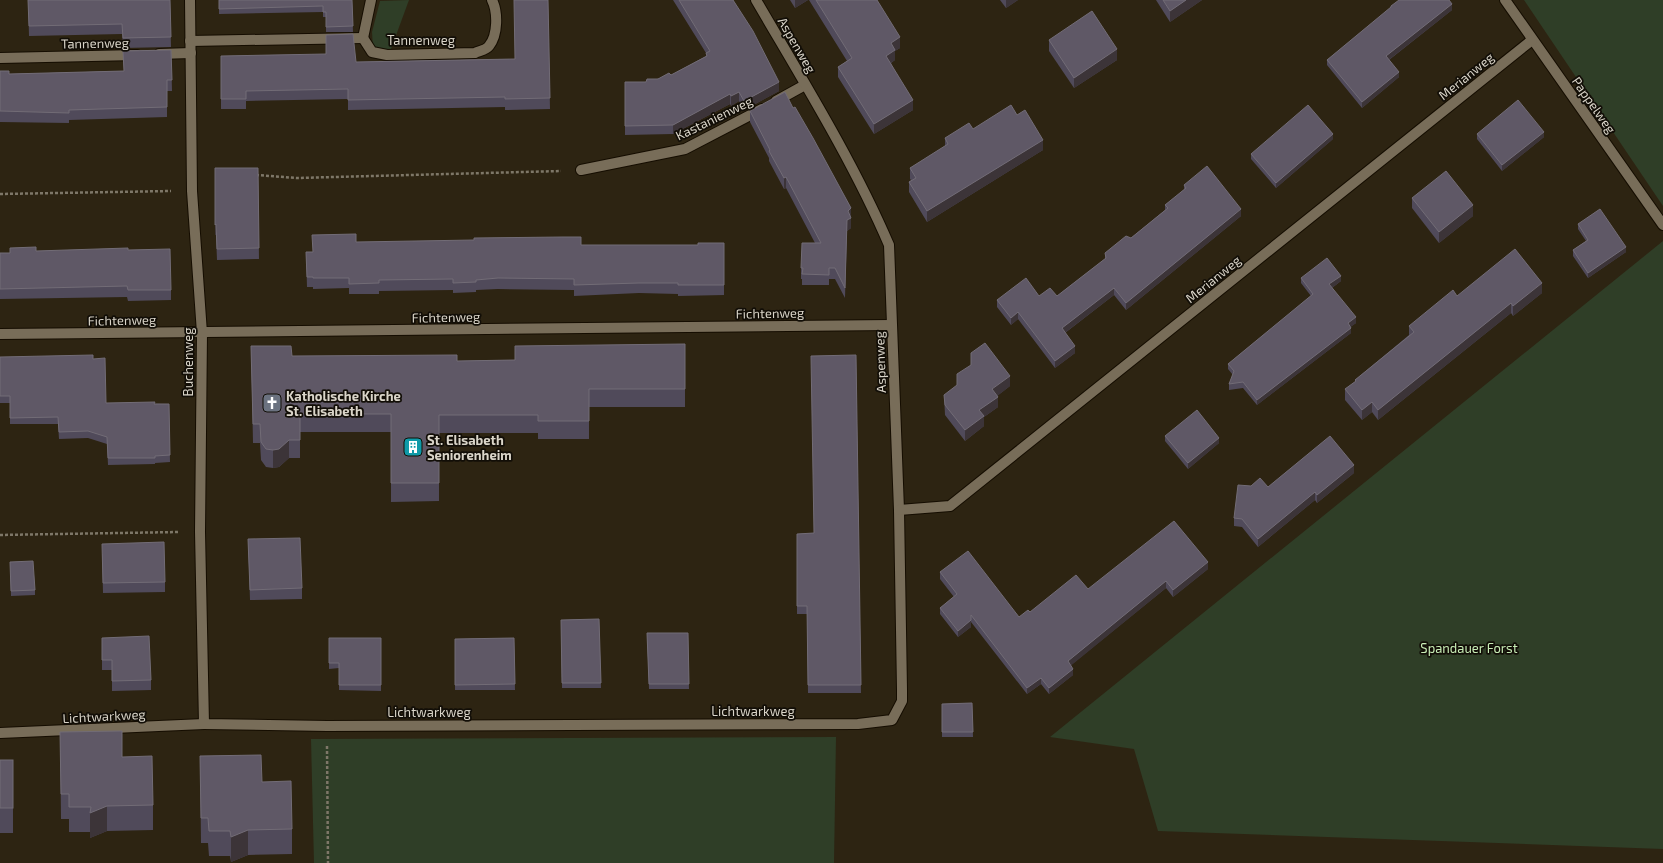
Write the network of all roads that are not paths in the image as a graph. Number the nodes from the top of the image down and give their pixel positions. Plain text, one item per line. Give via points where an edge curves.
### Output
1 (190, 0) edge
2 (371, 0) edge
3 (492, 0) edge
4 (756, 0) edge
5 (1505, 0) edge
6 (363, 38) junction
7 (1532, 40) junction
8 (190, 41) junction
9 (191, 53) junction
10 (0, 58) edge
11 (805, 85) junction
12 (581, 170) road end
13 (1663, 225) edge
14 (891, 325) junction
15 (202, 333) junction
16 (0, 334) edge
17 (899, 510) junction
18 (204, 724) junction
19 (858, 724) joint
20 (0, 733) edge

1 - 8 street, Buchenweg
2 - 6 street
3 - 6 street, Tannenweg via 495,6 495,36 488,48 475,53 372,52
4 - 11 street, Aspenweg
5 - 7 street, Pappelweg
6 - 8 street
7 - 13 street, Pappelweg
7 - 17 street, Merianweg via 950,506
8 - 9 street, Buchenweg
9 - 10 street, Tannenweg
9 - 15 street, Buchenweg via 192,191
11 - 12 street, Kastanienweg via 686,149
11 - 14 street, Aspenweg via 889,244
14 - 15 street, Fichtenweg
14 - 17 street, Aspenweg
15 - 16 street, Fichtenweg
15 - 18 street, Buchenweg via 200,532
17 - 19 street, Aspenweg via 902,701 892,720
18 - 19 street, Lichtwarkweg
18 - 20 street, Lichtwarkweg

